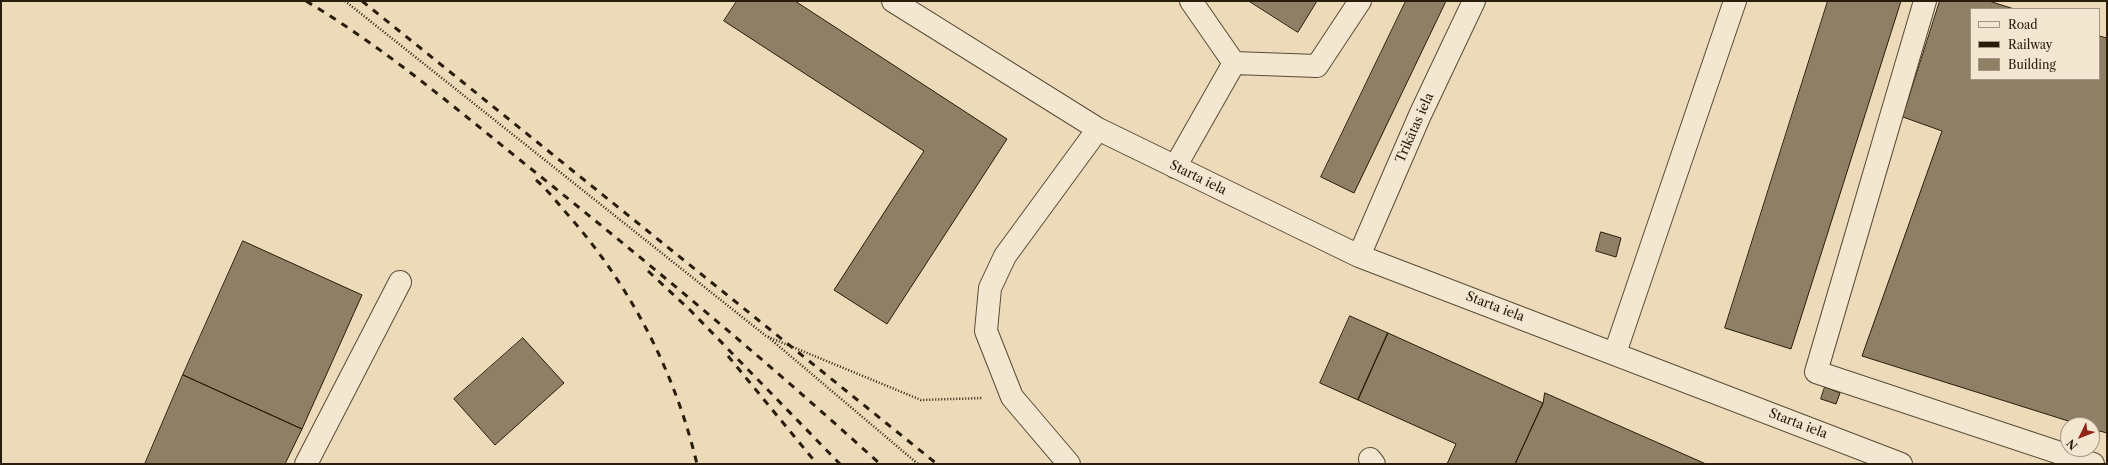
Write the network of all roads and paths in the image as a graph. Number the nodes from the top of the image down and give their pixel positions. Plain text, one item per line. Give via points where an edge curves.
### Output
1 (345, 1) edge
2 (894, 1) edge
3 (1191, 1) edge
4 (1360, 1) edge
5 (1474, 1) edge
6 (1735, 1) edge
7 (1925, 1) edge
8 (1234, 63) junction
9 (1098, 129) junction
10 (1176, 167) junction
11 (1359, 256) junction
12 (400, 282) dead end
13 (766, 336) junction
14 (1615, 353) junction
15 (1012, 398) junction
16 (306, 464) edge
17 (918, 464) edge
18 (1069, 464) edge
19 (1901, 464) edge
20 (2093, 464) edge

1 - 13 path
2 - 9 street, Starta iela
3 - 8 street
4 - 8 street via 1317,66
5 - 11 street, Trikātas iela via 1420,115
6 - 14 street
7 - 20 street via 1816,372
8 - 10 street
9 - 10 street, Starta iela
9 - 15 street via 1005,256 990,288 986,330
10 - 11 street, Starta iela
11 - 14 street, Starta iela
12 - 16 street
13 - 15 path via 921,400
13 - 17 path
14 - 19 street, Starta iela
15 - 18 street

